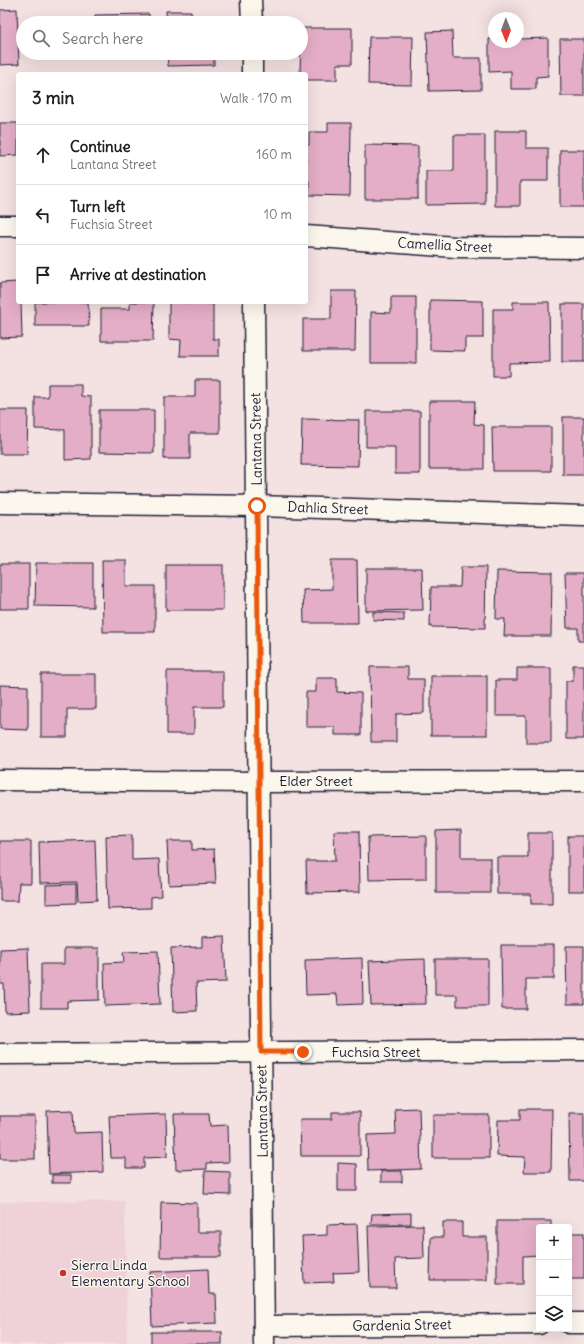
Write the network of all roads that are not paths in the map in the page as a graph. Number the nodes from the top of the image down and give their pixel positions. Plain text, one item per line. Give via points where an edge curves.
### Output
1 (251, 0) edge
2 (252, 16) edge
3 (252, 60) edge
4 (252, 72) edge
5 (0, 226) edge
6 (16, 226) edge
7 (308, 236) edge
8 (584, 248) edge
9 (254, 304) edge
10 (0, 503) edge
11 (257, 506) junction
12 (584, 516) edge
13 (0, 780) edge
14 (584, 781) edge
15 (258, 782) junction
16 (584, 1050) edge
17 (261, 1052) junction
18 (0, 1054) edge
19 (572, 1323) edge
20 (584, 1323) edge
21 (536, 1324) edge
22 (264, 1335) edge

1 - 2 street
3 - 4 street
5 - 6 street
7 - 8 street, Camellia Street via 455,247
9 - 11 street, Lantana Street
10 - 11 street, Dahlia Street
11 - 12 street, Dahlia Street
11 - 15 street, Lantana Street
13 - 15 street, Elder Street
14 - 15 street, Elder Street
15 - 17 street, Lantana Street
16 - 17 street, Fuchsia Street
17 - 18 street, Fuchsia Street
17 - 22 street, Lantana Street
19 - 20 street
21 - 22 street, Gardenia Street

